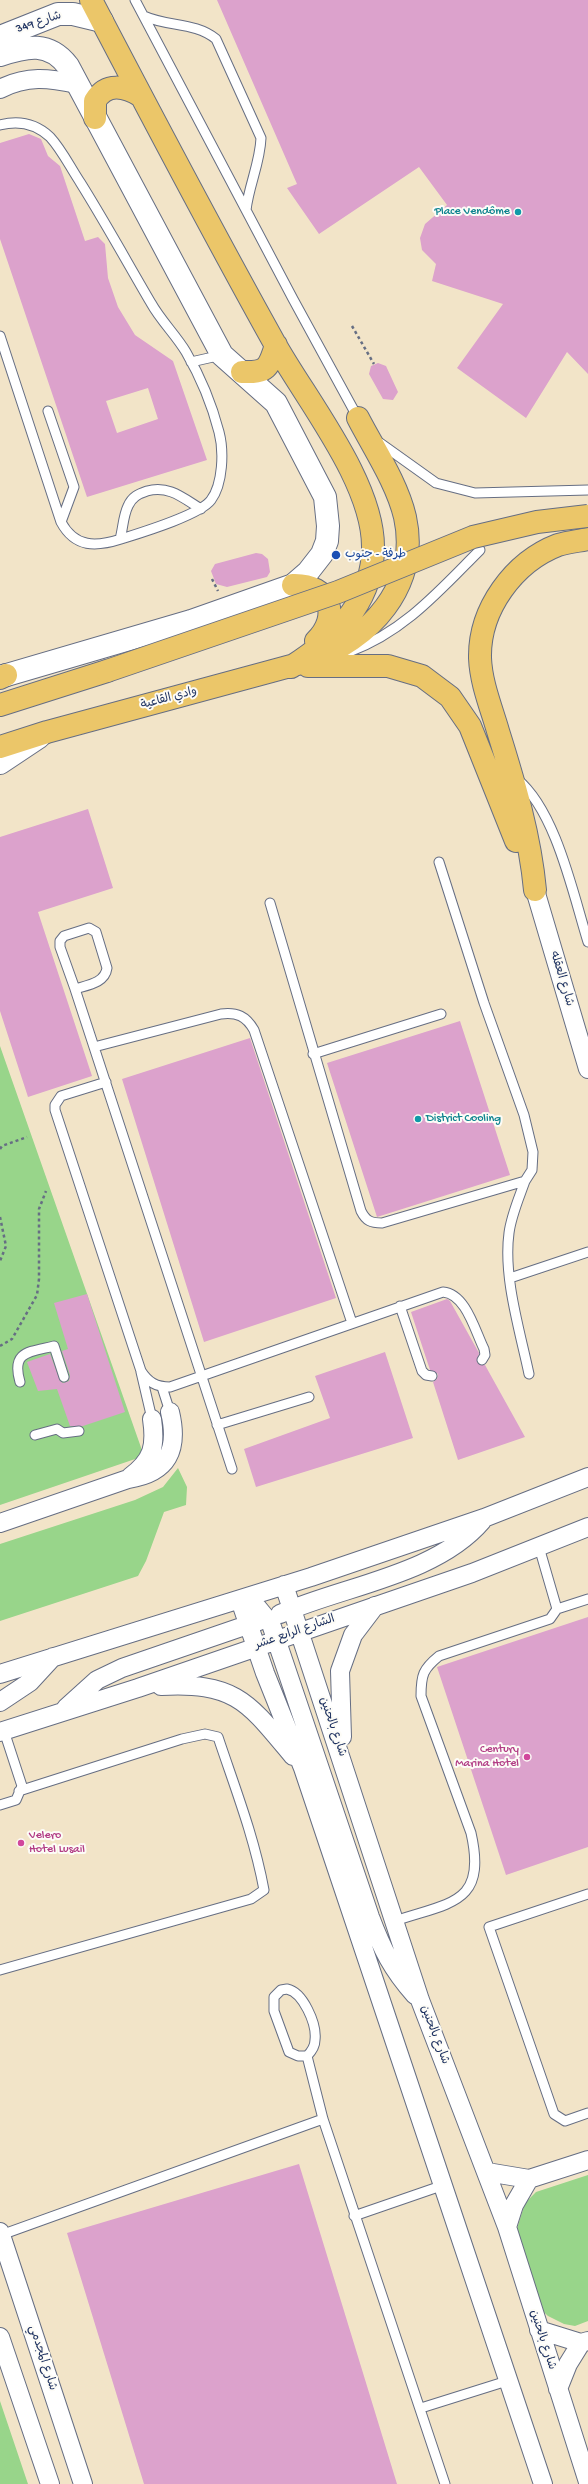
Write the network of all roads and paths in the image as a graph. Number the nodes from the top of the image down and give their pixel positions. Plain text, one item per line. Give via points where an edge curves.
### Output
1 (91, 0) edge
2 (135, 0) edge
3 (144, 16) junction
4 (106, 29) junction
5 (0, 37) edge
6 (0, 55) edge
7 (73, 75) junction
8 (0, 89) edge
9 (141, 96) junction
10 (95, 118) junction
11 (0, 124) edge
12 (246, 210) junction
13 (352, 326) dead end
14 (0, 336) edge
15 (276, 345) junction
16 (222, 355) junction
17 (191, 362) junction
18 (374, 364) dead end
19 (242, 372) junction
20 (48, 411) dead end
21 (358, 418) junction
22 (588, 490) edge
23 (201, 509) junction
24 (588, 516) edge
25 (61, 522) junction
26 (588, 539) edge
27 (120, 540) junction
28 (480, 550) dead end
29 (293, 585) junction
30 (291, 666) junction
31 (2, 677) edge
32 (0, 705) edge
33 (47, 732) junction
34 (0, 748) edge
35 (0, 763) edge
36 (510, 773) junction
37 (439, 862) dead end
38 (535, 890) junction
39 (270, 903) dead end
40 (588, 942) edge
41 (75, 989) junction
42 (441, 1014) dead end
43 (94, 1047) junction
44 (313, 1054) junction
45 (588, 1069) edge
46 (106, 1082) junction
47 (27, 1137) dead end
48 (1, 1146) edge
49 (525, 1181) junction
50 (46, 1191) dead end
51 (0, 1217) edge
52 (588, 1252) edge
53 (0, 1261) edge
54 (510, 1278) junction
55 (400, 1306) junction
56 (352, 1323) junction
57 (0, 1346) edge
58 (482, 1360) dead end
59 (141, 1371) junction
60 (529, 1374) dead end
61 (202, 1376) junction
62 (432, 1376) dead end
63 (64, 1377) dead end
64 (20, 1382) dead end
65 (162, 1387) junction
66 (309, 1397) dead end
67 (170, 1412) joint
68 (152, 1419) joint
69 (217, 1425) junction
70 (79, 1431) dead end
71 (35, 1435) dead end
72 (232, 1469) dead end
73 (588, 1478) edge
74 (128, 1479) junction
75 (484, 1518) junction
76 (0, 1524) edge
77 (588, 1527) edge
78 (539, 1547) junction
79 (284, 1586) junction
80 (588, 1599) edge
81 (240, 1600) junction
82 (375, 1606) junction
83 (292, 1609) junction
84 (557, 1609) junction
85 (268, 1618) junction
86 (248, 1625) junction
87 (300, 1633) junction
88 (278, 1640) junction
89 (256, 1646) junction
90 (54, 1656) junction
91 (0, 1674) edge
92 (138, 1688) junction
93 (0, 1702) edge
94 (61, 1713) junction
95 (2, 1731) edge
96 (343, 1758) junction
97 (303, 1768) junction
98 (19, 1791) junction
99 (0, 1805) edge
100 (588, 1894) edge
101 (395, 1921) junction
102 (0, 1970) edge
103 (420, 2000) junction
104 (307, 2056) junction
105 (588, 2113) edge
106 (323, 2119) junction
107 (588, 2160) edge
108 (486, 2172) junction
109 (529, 2179) junction
110 (441, 2186) junction
111 (354, 2216) junction
112 (507, 2227) junction
113 (0, 2234) edge
114 (539, 2330) junction
115 (0, 2337) edge
116 (584, 2342) edge
117 (507, 2381) junction
118 (558, 2389) junction
119 (421, 2408) junction
120 (588, 2482) edge
121 (50, 2484) edge
122 (83, 2484) edge
123 (445, 2484) edge
124 (543, 2484) edge

1 - 4 main road
2 - 3 lane
3 - 12 lane
3 - 12 lane via 155,21 205,30 216,39 261,138 260,154 249,188
4 - 5 street, شارع 349 via 73,14 58,14
4 - 9 main road
6 - 7 street, شارع 349 via 20,48 47,49 59,54
7 - 8 street via 34,77 13,82
7 - 10 street, شارع 349
9 - 10 main road via 128,88 104,91 95,101
9 - 15 main road
10 - 16 street, شارع 349
11 - 17 lane via 28,123 49,136 115,238 152,305
12 - 21 lane
13 - 18 path
14 - 25 lane
15 - 19 main road via 266,369 253,373
15 - 30 main road via 349,467 370,521 373,548 369,575 348,619 332,637
16 - 17 lane
16 - 19 street
17 - 23 lane via 215,420 222,455 217,488 211,500
19 - 29 street via 276,402 325,497 327,541 322,554 308,572
20 - 25 lane via 73,479 73,496
21 - 22 lane via 386,449 436,483 475,493
21 - 30 main road via 403,512 407,534 404,568 391,600 370,627 341,648
23 - 27 lane
23 - 27 lane via 174,491 166,489 157,488 138,494 127,507
24 - 32 main road, bridge via 537,522 473,537 338,592
25 - 27 lane via 67,533 77,540 90,544 106,544
26 - 36 main road via 558,545 525,564 502,589 486,622 480,657 485,693
28 - 30 lane via 443,590 400,625 352,651 326,660
29 - 30 main road via 306,585 318,590 326,599 330,611 329,624 323,635
29 - 31 street via 152,633
30 - 33 main road, وادي القاعية
30 - 38 main road via 388,666 422,676 450,697 470,726
33 - 34 main road, وادي القاعية
33 - 35 street, وادي القاعية
36 - 38 main road via 528,842
36 - 40 lane via 523,784 544,811
37 - 49 lane via 484,1003 524,1115 533,1152 532,1170
38 - 45 street, شارع العقله
39 - 44 lane
41 - 41 lane via 60,941 64,936 93,928 106,963 106,973 99,980
41 - 43 lane
42 - 44 lane
43 - 46 lane
43 - 56 lane via 221,1014 231,1013 249,1021
44 - 49 lane via 360,1212 365,1219 373,1223 382,1223
46 - 59 lane via 61,1096 55,1105
46 - 61 lane
47 - 48 path
49 - 54 lane via 509,1231 507,1252
50 - 57 path via 39,1209 40,1280 36,1295 12,1339
51 - 53 path via 6,1246
52 - 54 lane
54 - 60 lane
55 - 56 lane
55 - 58 lane via 438,1293 454,1295 462,1304 484,1349 485,1355
55 - 62 lane via 422,1371
56 - 61 lane
59 - 65 lane via 146,1378
59 - 68 lane
61 - 65 lane via 170,1387
61 - 69 lane
63 - 64 lane via 54,1346 25,1353 19,1359 16,1368
65 - 67 lane
66 - 69 lane
67 - 74 street via 174,1439 168,1457 158,1469 144,1476
68 - 74 street via 155,1438 151,1455 142,1469
69 - 72 lane
70 - 71 lane via 62,1433 57,1429
73 - 75 street
74 - 76 street
75 - 79 street
75 - 83 street via 460,1542 432,1559
77 - 78 street, الشارع الرابع عشر
78 - 82 street, الشارع الرابع عشر
78 - 84 lane
79 - 81 street
79 - 83 street, شارع بالحنين
79 - 85 street via 280,1606
80 - 84 lane
81 - 85 street via 256,1607
81 - 86 street
81 - 90 street
82 - 87 street, الشارع الرابع عشر
82 - 96 street via 353,1635 340,1671
83 - 85 street
83 - 87 street, شارع بالحنين
84 - 101 lane via 550,1619 439,1656 425,1667 421,1696 471,1833 475,1852 475,1872 470,1888 457,1899
85 - 86 street
85 - 88 street
85 - 89 street via 257,1635
86 - 89 street
86 - 94 street via 122,1668 97,1680
87 - 88 street, الشارع الرابع عشر
87 - 96 street, شارع بالحنين
88 - 89 street, الشارع الرابع عشر
88 - 103 street via 384,1954
89 - 92 street, الشارع الرابع عشر
89 - 97 street
90 - 91 street
90 - 93 street via 30,1682
92 - 94 street, الشارع الرابع عشر
92 - 97 street via 192,1684 230,1693 258,1716
94 - 95 street, الشارع الرابع عشر
95 - 98 lane via 19,1772 22,1786
96 - 101 street, شارع بالحنين
97 - 110 street
98 - 99 lane via 16,1800
98 - 102 lane via 182,1739 205,1734 218,1737 243,1803 264,1890 251,1899
100 - 105 lane via 489,1927 554,2114 565,2121
101 - 103 street, شارع بالحنين
103 - 108 street, شارع بالحنين
104 - 104 lane via 315,2040 312,2022 298,1993 294,1990 281,1990 274,1996 274,2010 287,2048 293,2055
104 - 106 lane
106 - 111 lane
106 - 113 lane
107 - 109 street
108 - 109 street
108 - 112 street, شارع بالحنين
109 - 112 street via 514,2205
110 - 111 lane
110 - 117 street
111 - 119 lane
112 - 114 street, شارع بالحنين
113 - 122 street, شارع المجدمي
114 - 116 street
114 - 118 street, شارع بالحنين
115 - 121 street
116 - 118 street via 568,2364
117 - 119 lane
117 - 124 street
118 - 120 street, شارع بالحنين
119 - 123 lane

